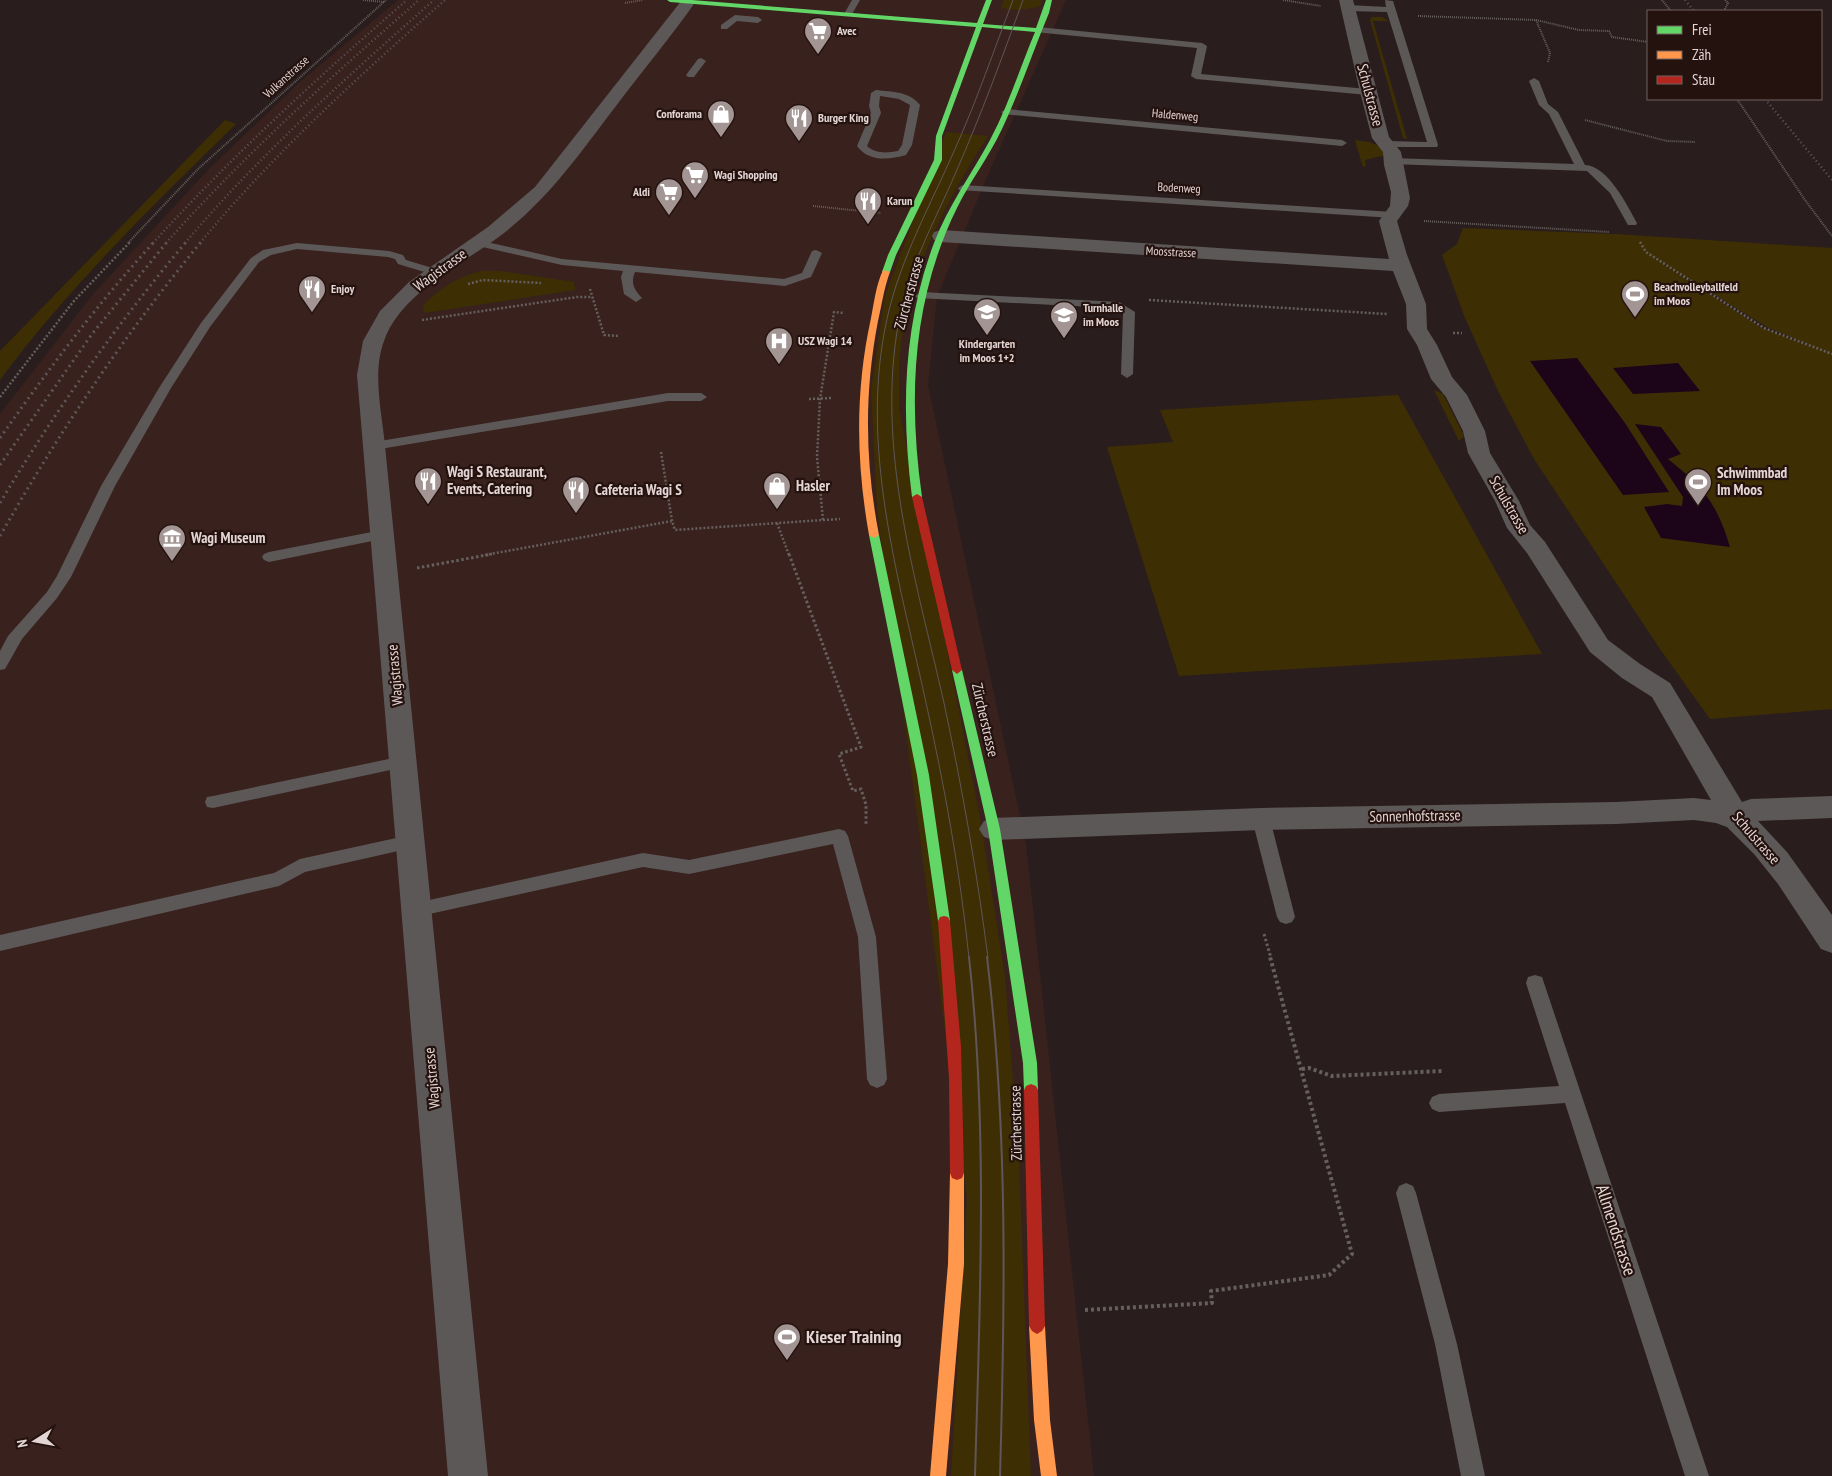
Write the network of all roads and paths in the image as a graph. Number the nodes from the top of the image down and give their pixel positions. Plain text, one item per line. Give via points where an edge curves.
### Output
1 (363, 0) edge
2 (643, 0) edge
3 (670, 0) edge
4 (856, 0) edge
5 (989, 0) edge
6 (1049, 0) edge
7 (1283, 0) edge
8 (1662, 0) edge
9 (386, 1) edge
10 (624, 2) dead end
11 (690, 2) junction
12 (1347, 4) edge
13 (1390, 5) edge
14 (1321, 6) dead end
15 (1670, 10) edge
16 (848, 14) junction
17 (1417, 16) dead end
18 (758, 20) dead end
19 (1536, 20) junction
20 (980, 25) junction
21 (724, 27) dead end
22 (1038, 30) junction
23 (1647, 42) edge
24 (701, 61) dead end
25 (691, 75) dead end
26 (1534, 81) joint
27 (1368, 92) junction
28 (1738, 100) edge
29 (1006, 112) junction
30 (1557, 119) junction
31 (864, 139) joint
32 (1695, 142) dead end
33 (1342, 143) dead end
34 (1388, 152) junction
35 (1581, 168) junction
36 (963, 188) junction
37 (813, 206) dead end
38 (887, 214) dead end
39 (1393, 215) junction
40 (1424, 222) dead end
41 (1632, 223) dead end
42 (1608, 232) dead end
43 (941, 236) junction
44 (1832, 236) edge
45 (1639, 240) dead end
46 (478, 243) junction
47 (816, 253) dead end
48 (1400, 266) junction
49 (630, 269) junction
50 (435, 272) junction
51 (546, 284) dead end
52 (464, 286) dead end
53 (591, 292) dead end
54 (921, 296) junction
55 (592, 297) junction
56 (636, 298) dead end
57 (1115, 305) junction
58 (834, 312) dead end
59 (1420, 315) junction
60 (425, 320) dead end
61 (619, 336) dead end
62 (1832, 354) edge
63 (1127, 374) dead end
64 (700, 396) dead end
65 (0, 397) edge
66 (809, 399) dead end
67 (820, 399) junction
68 (374, 446) junction
69 (661, 452) dead end
70 (841, 518) dead end
71 (823, 520) junction
72 (672, 521) junction
73 (777, 523) junction
74 (382, 535) junction
75 (269, 556) dead end
76 (419, 568) dead end
77 (0, 665) edge
78 (403, 762) junction
79 (214, 802) dead end
80 (866, 805) dead end
81 (1832, 807) edge
82 (1261, 819) junction
83 (1737, 819) junction
84 (994, 828) junction
85 (410, 842) junction
86 (416, 910) junction
87 (1286, 917) dead end
88 (1263, 928) dead end
89 (1832, 940) edge
90 (0, 943) edge
91 (1535, 983) dead end
92 (1301, 1069) junction
93 (1445, 1071) dead end
94 (877, 1079) dead end
95 (1571, 1094) junction
96 (1439, 1103) dead end
97 (1406, 1193) dead end
98 (1085, 1310) dead end
99 (468, 1476) edge
100 (938, 1476) edge
101 (1049, 1476) edge
102 (1473, 1476) edge
103 (1697, 1476) edge

1 - 9 path
2 - 10 path
3 - 11 main road
4 - 16 lane
5 - 20 main road, Zürcherstrasse
6 - 22 main road, Zürcherstrasse
7 - 14 path
8 - 15 path
9 - 65 path, Vulkanstrasse via 198,169 73,302
11 - 16 main road
11 - 46 street, Wagistrasse via 545,187
12 - 13 lane
12 - 27 street, Schulstrasse
13 - 34 lane via 1433,145
16 - 20 main road
17 - 19 path
18 - 21 lane via 735,18
19 - 23 path via 1580,30 1609,31 1612,36
19 - 26 path via 1550,53 1548,67 1537,74
20 - 22 main road
20 - 100 main road, Zürcherstrasse via 942,123 938,160 892,254 884,278 867,350 862,397 864,462 872,528 921,764 940,883 950,982 958,1124 956,1264
22 - 27 lane via 1202,46 1196,76
22 - 29 main road, Zürcherstrasse
24 - 25 lane
26 - 30 lane via 1544,105 1554,112
27 - 34 street, Schulstrasse
28 - 44 path
29 - 33 lane, Haldenweg
29 - 36 main road, Zürcherstrasse via 988,151
30 - 32 path via 1590,120 1667,141
30 - 35 lane
31 - 31 lane via 876,113 876,93 903,97 915,106 910,134 902,153 881,155 868,152 862,146
34 - 35 lane
34 - 39 street, Schulstrasse via 1400,204
35 - 41 lane via 1590,168 1614,191
36 - 39 lane, Bodenweg
36 - 43 main road, Zürcherstrasse
37 - 38 path
39 - 48 street, Schulstrasse via 1388,221
40 - 42 path
43 - 48 street, Moosstrasse
43 - 54 main road, Zürcherstrasse
45 - 62 path via 1646,252 1764,328
46 - 49 lane via 562,262
46 - 50 street, Wagistrasse
47 - 49 lane via 807,275 785,283
48 - 59 street, Schulstrasse
49 - 56 lane via 630,294
50 - 68 street, Wagistrasse via 399,301 373,341 368,375
50 - 77 lane via 402,262 395,256 297,246 267,252 255,260 205,326 165,388 108,486 64,577 22,627
51 - 52 path via 483,280
53 - 55 path
54 - 57 lane
54 - 84 main road, Zürcherstrasse via 912,338 908,411 912,461 920,512
55 - 60 path
55 - 61 path via 604,336
57 - 59 path via 1124,299
57 - 63 lane via 1129,312
58 - 67 path
59 - 83 street, Schulstrasse via 1417,329 1442,379 1456,395 1474,432 1479,453 1519,528 1536,548 1599,646 1661,690
64 - 68 lane via 668,397
66 - 67 path
67 - 71 path via 817,457
68 - 74 street, Wagistrasse
69 - 72 path
70 - 71 path
71 - 73 path
72 - 73 path via 675,530
72 - 76 path
73 - 80 path via 861,747 839,754 853,791 861,789
74 - 75 lane
74 - 78 street, Wagistrasse
78 - 79 lane
78 - 85 street, Wagistrasse
81 - 83 street via 1751,810
82 - 83 street, Sonnenhofstrasse via 1694,810 1718,812
82 - 84 street, Sonnenhofstrasse
82 - 87 lane
83 - 89 street, Schulstrasse via 1770,851
84 - 101 main road, Zürcherstrasse via 1030,1064 1034,1260 1042,1420
85 - 86 street, Wagistrasse
85 - 90 lane via 300,866 279,879
86 - 94 lane via 643,860 690,867 839,836 867,937
86 - 99 street, Wagistrasse
88 - 92 path
91 - 95 lane, Allmendstrasse
92 - 93 path via 1309,1068 1332,1076
92 - 98 path via 1352,1254 1329,1275 1211,1291 1212,1303
95 - 96 lane
95 - 103 lane, Allmendstrasse
97 - 102 lane via 1446,1344

